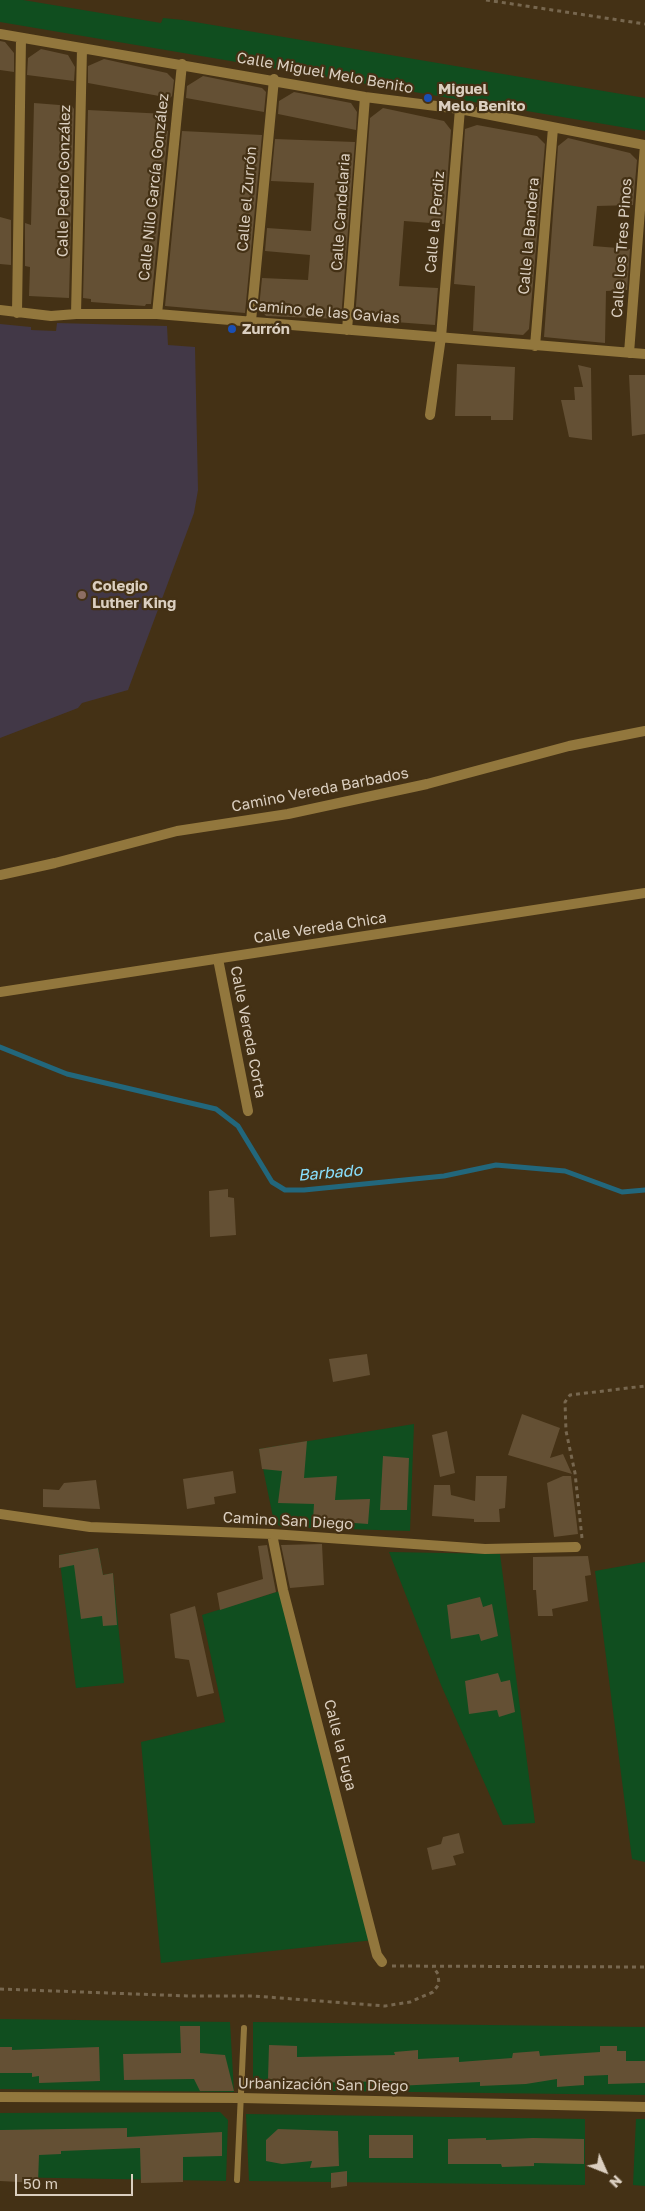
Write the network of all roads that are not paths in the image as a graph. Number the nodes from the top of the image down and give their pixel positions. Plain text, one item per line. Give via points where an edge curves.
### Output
1 (0, 34) edge
2 (20, 38) junction
3 (82, 48) junction
4 (182, 64) junction
5 (274, 80) junction
6 (365, 97) junction
7 (460, 109) junction
8 (552, 128) junction
9 (645, 145) edge
10 (0, 310) edge
11 (17, 313) junction
12 (76, 314) junction
13 (157, 314) junction
14 (251, 321) junction
15 (347, 330) junction
16 (441, 337) junction
17 (535, 346) junction
18 (629, 353) junction
19 (645, 354) edge
20 (430, 415) dead end
21 (645, 731) edge
22 (0, 875) edge
23 (645, 893) edge
24 (218, 959) junction
25 (0, 992) edge
26 (248, 1111) dead end
27 (0, 1514) edge
28 (272, 1534) junction
29 (576, 1547) road end
30 (382, 1962) road end
31 (244, 2028) dead end
32 (0, 2097) edge
33 (241, 2098) junction
34 (645, 2108) edge
35 (237, 2180) dead end

1 - 2 street, Calle Miguel Melo Benito
2 - 3 street, Calle Miguel Melo Benito
2 - 11 street
3 - 4 street, Calle Miguel Melo Benito
3 - 12 street, Calle Pedro González
4 - 5 street, Calle Miguel Melo Benito
4 - 13 street, Calle Nilo García González
5 - 6 street, Calle Miguel Melo Benito
5 - 14 street, Calle el Zurrón
6 - 7 street, Calle Miguel Melo Benito
6 - 15 street, Calle Candelaria
7 - 8 street, Calle Miguel Melo Benito
7 - 16 street, Calle la Perdiz
8 - 9 street, Calle Miguel Melo Benito
8 - 17 street, Calle la Bandera
9 - 18 street, Calle los Tres Pinos
10 - 11 street, Camino de las Gavias
11 - 12 street, Camino de las Gavias
12 - 13 street, Camino de las Gavias
13 - 14 street, Camino de las Gavias
14 - 15 street, Camino de las Gavias
15 - 16 street, Camino de las Gavias
16 - 17 street, Camino de las Gavias
16 - 20 street, Calle la Perdiz
17 - 18 street, Camino de las Gavias
18 - 19 street, Camino de las Gavias
21 - 22 street, Camino Vereda Barbados via 569,746 427,784 288,814 177,831
23 - 24 street, Calle Vereda Chica
24 - 25 street, Calle Vereda Chica
24 - 26 street, Calle Vereda Corta
27 - 28 street, Camino San Diego via 90,1527
28 - 29 street, Camino San Diego via 486,1549
28 - 30 street, Calle la Fuga via 283,1590 377,1955
31 - 33 lane
32 - 33 street, Urbanización San Diego
33 - 34 street, Urbanización San Diego
33 - 35 lane

